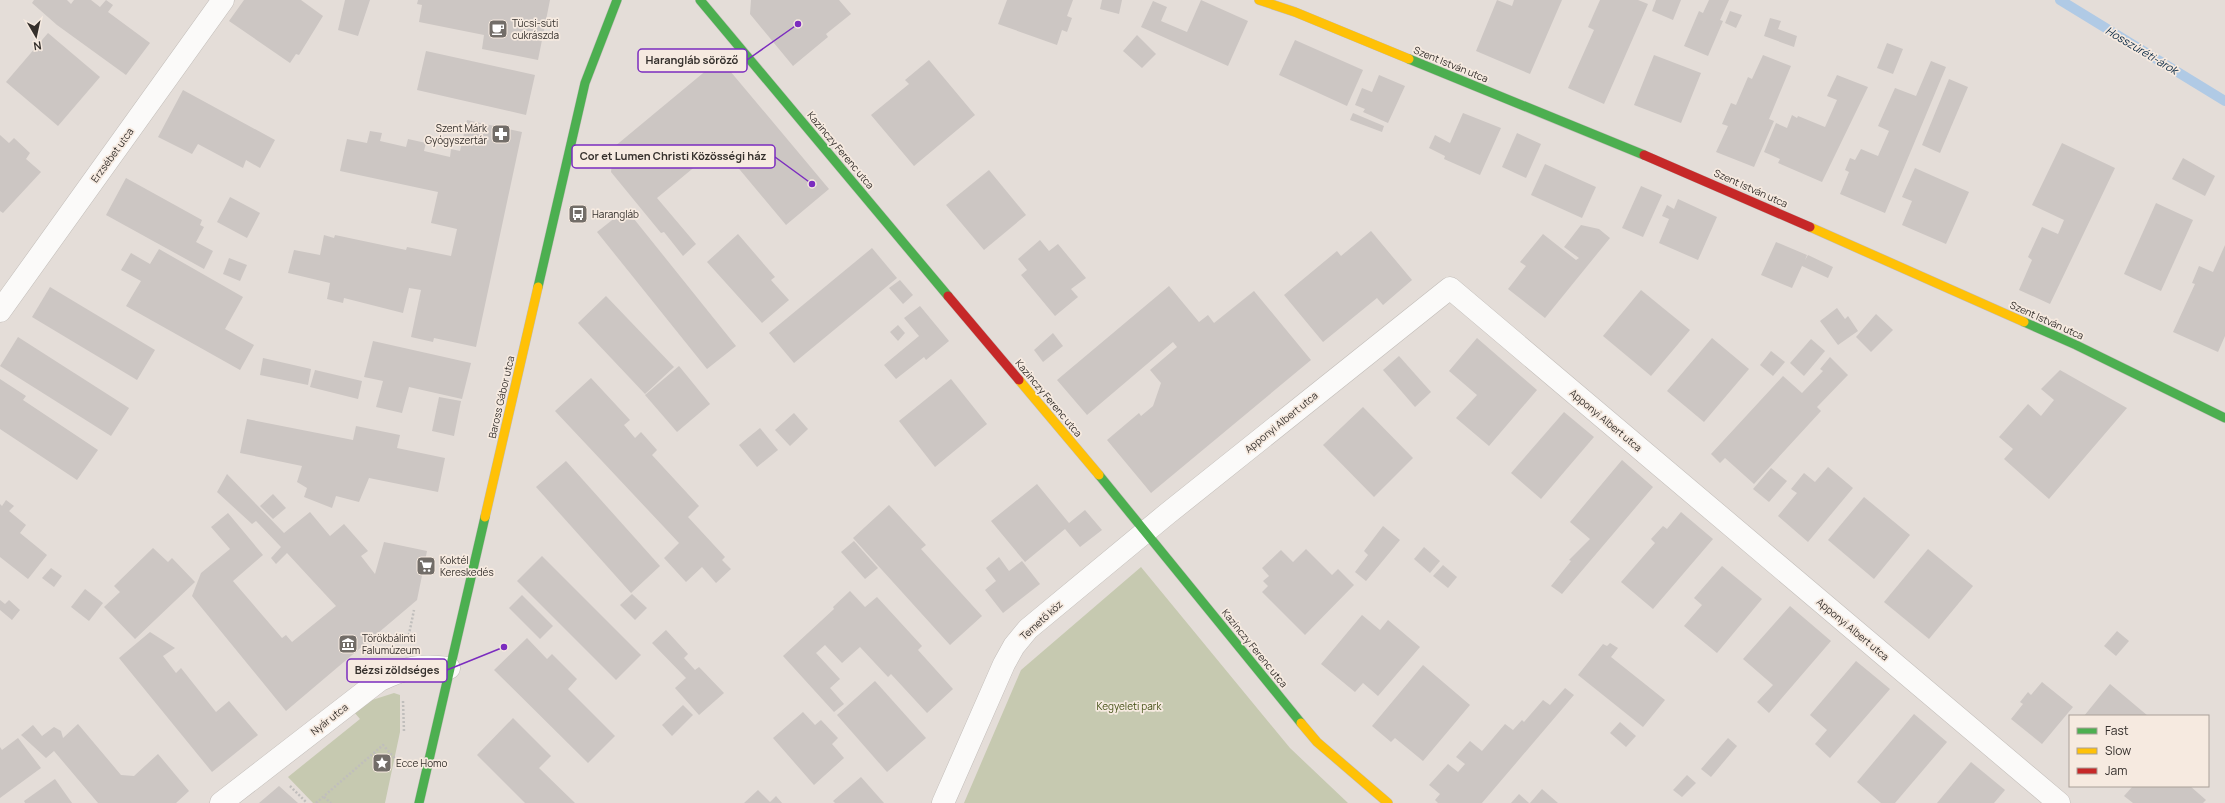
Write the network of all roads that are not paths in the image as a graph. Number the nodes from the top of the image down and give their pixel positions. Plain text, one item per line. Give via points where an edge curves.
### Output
1 (223, 0) edge
2 (617, 0) edge
3 (700, 0) edge
4 (1259, 0) edge
5 (0, 311) edge
6 (2225, 418) edge
7 (1146, 531) junction
8 (449, 668) junction
9 (221, 803) edge
10 (418, 803) edge
11 (944, 803) edge
12 (1388, 803) edge
13 (2059, 803) edge

1 - 5 street, Erzsébet utca
2 - 8 main road, Baross Gábor utca via 585,83
3 - 7 main road, Kazinczy Ferenc utca
4 - 6 main road, Szent István utca via 1295,12 1711,183 2076,345
7 - 11 street, Temető köz via 1028,629 1014,646
7 - 12 main road, Kazinczy Ferenc utca via 1317,742
7 - 13 street, Apponyi Albert utca via 1450,288
8 - 9 street, Nyár utca via 425,665 402,670 380,680
8 - 10 main road, Baross Gábor utca

